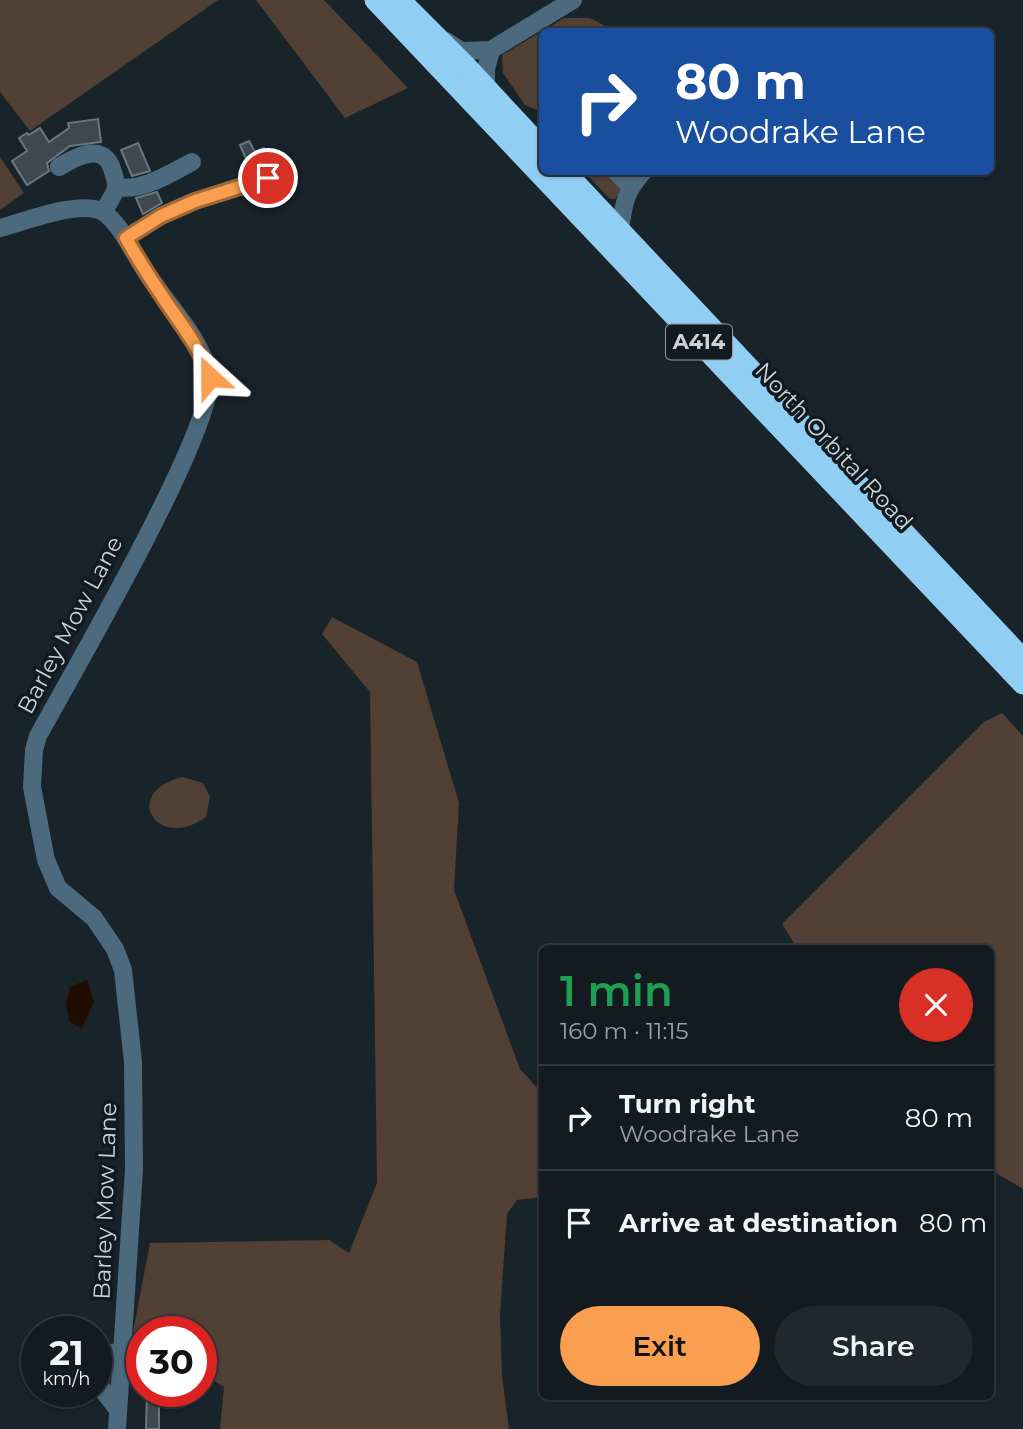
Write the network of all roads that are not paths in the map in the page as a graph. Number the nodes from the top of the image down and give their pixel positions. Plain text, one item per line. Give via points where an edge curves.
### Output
1 (375, 0) edge
2 (400, 0) edge
3 (573, 0) edge
4 (433, 34) junction
5 (491, 50) junction
6 (486, 87) junction
7 (539, 142) edge
8 (192, 162) dead end
9 (59, 167) dead end
10 (539, 173) edge
11 (541, 175) edge
12 (568, 175) edge
13 (619, 175) edge
14 (640, 175) edge
15 (268, 178) dead end
16 (630, 186) junction
17 (116, 187) junction
18 (103, 212) junction
19 (0, 228) edge
20 (620, 229) junction
21 (126, 238) junction
22 (1023, 659) edge
23 (1023, 684) edge
24 (123, 1352) junction
25 (112, 1353) edge
26 (112, 1402) edge
27 (118, 1410) junction
28 (117, 1429) edge

1 - 10 highway, North Orbital Road / A414
2 - 4 highway
3 - 5 street
4 - 5 street via 461,51
4 - 6 highway
5 - 6 street
6 - 7 highway
8 - 17 street via 138,188
9 - 17 street via 75,157 100,153 109,163
11 - 23 highway, North Orbital Road / A414
12 - 20 highway, North Orbital Road / A414
13 - 16 street
14 - 16 street
15 - 21 street via 195,201
16 - 20 street
17 - 18 street
18 - 19 street via 76,208
18 - 21 street, Barley Mow Lane
20 - 22 highway, North Orbital Road / A414
21 - 24 street, Barley Mow Lane via 204,359 210,393 190,450 38,736 32,765 32,787 51,875 58,888 105,932 122,970 133,1062 134,1155
24 - 25 street
24 - 27 street, Barley Mow Lane
26 - 27 street
27 - 28 street, Barley Mow Lane

